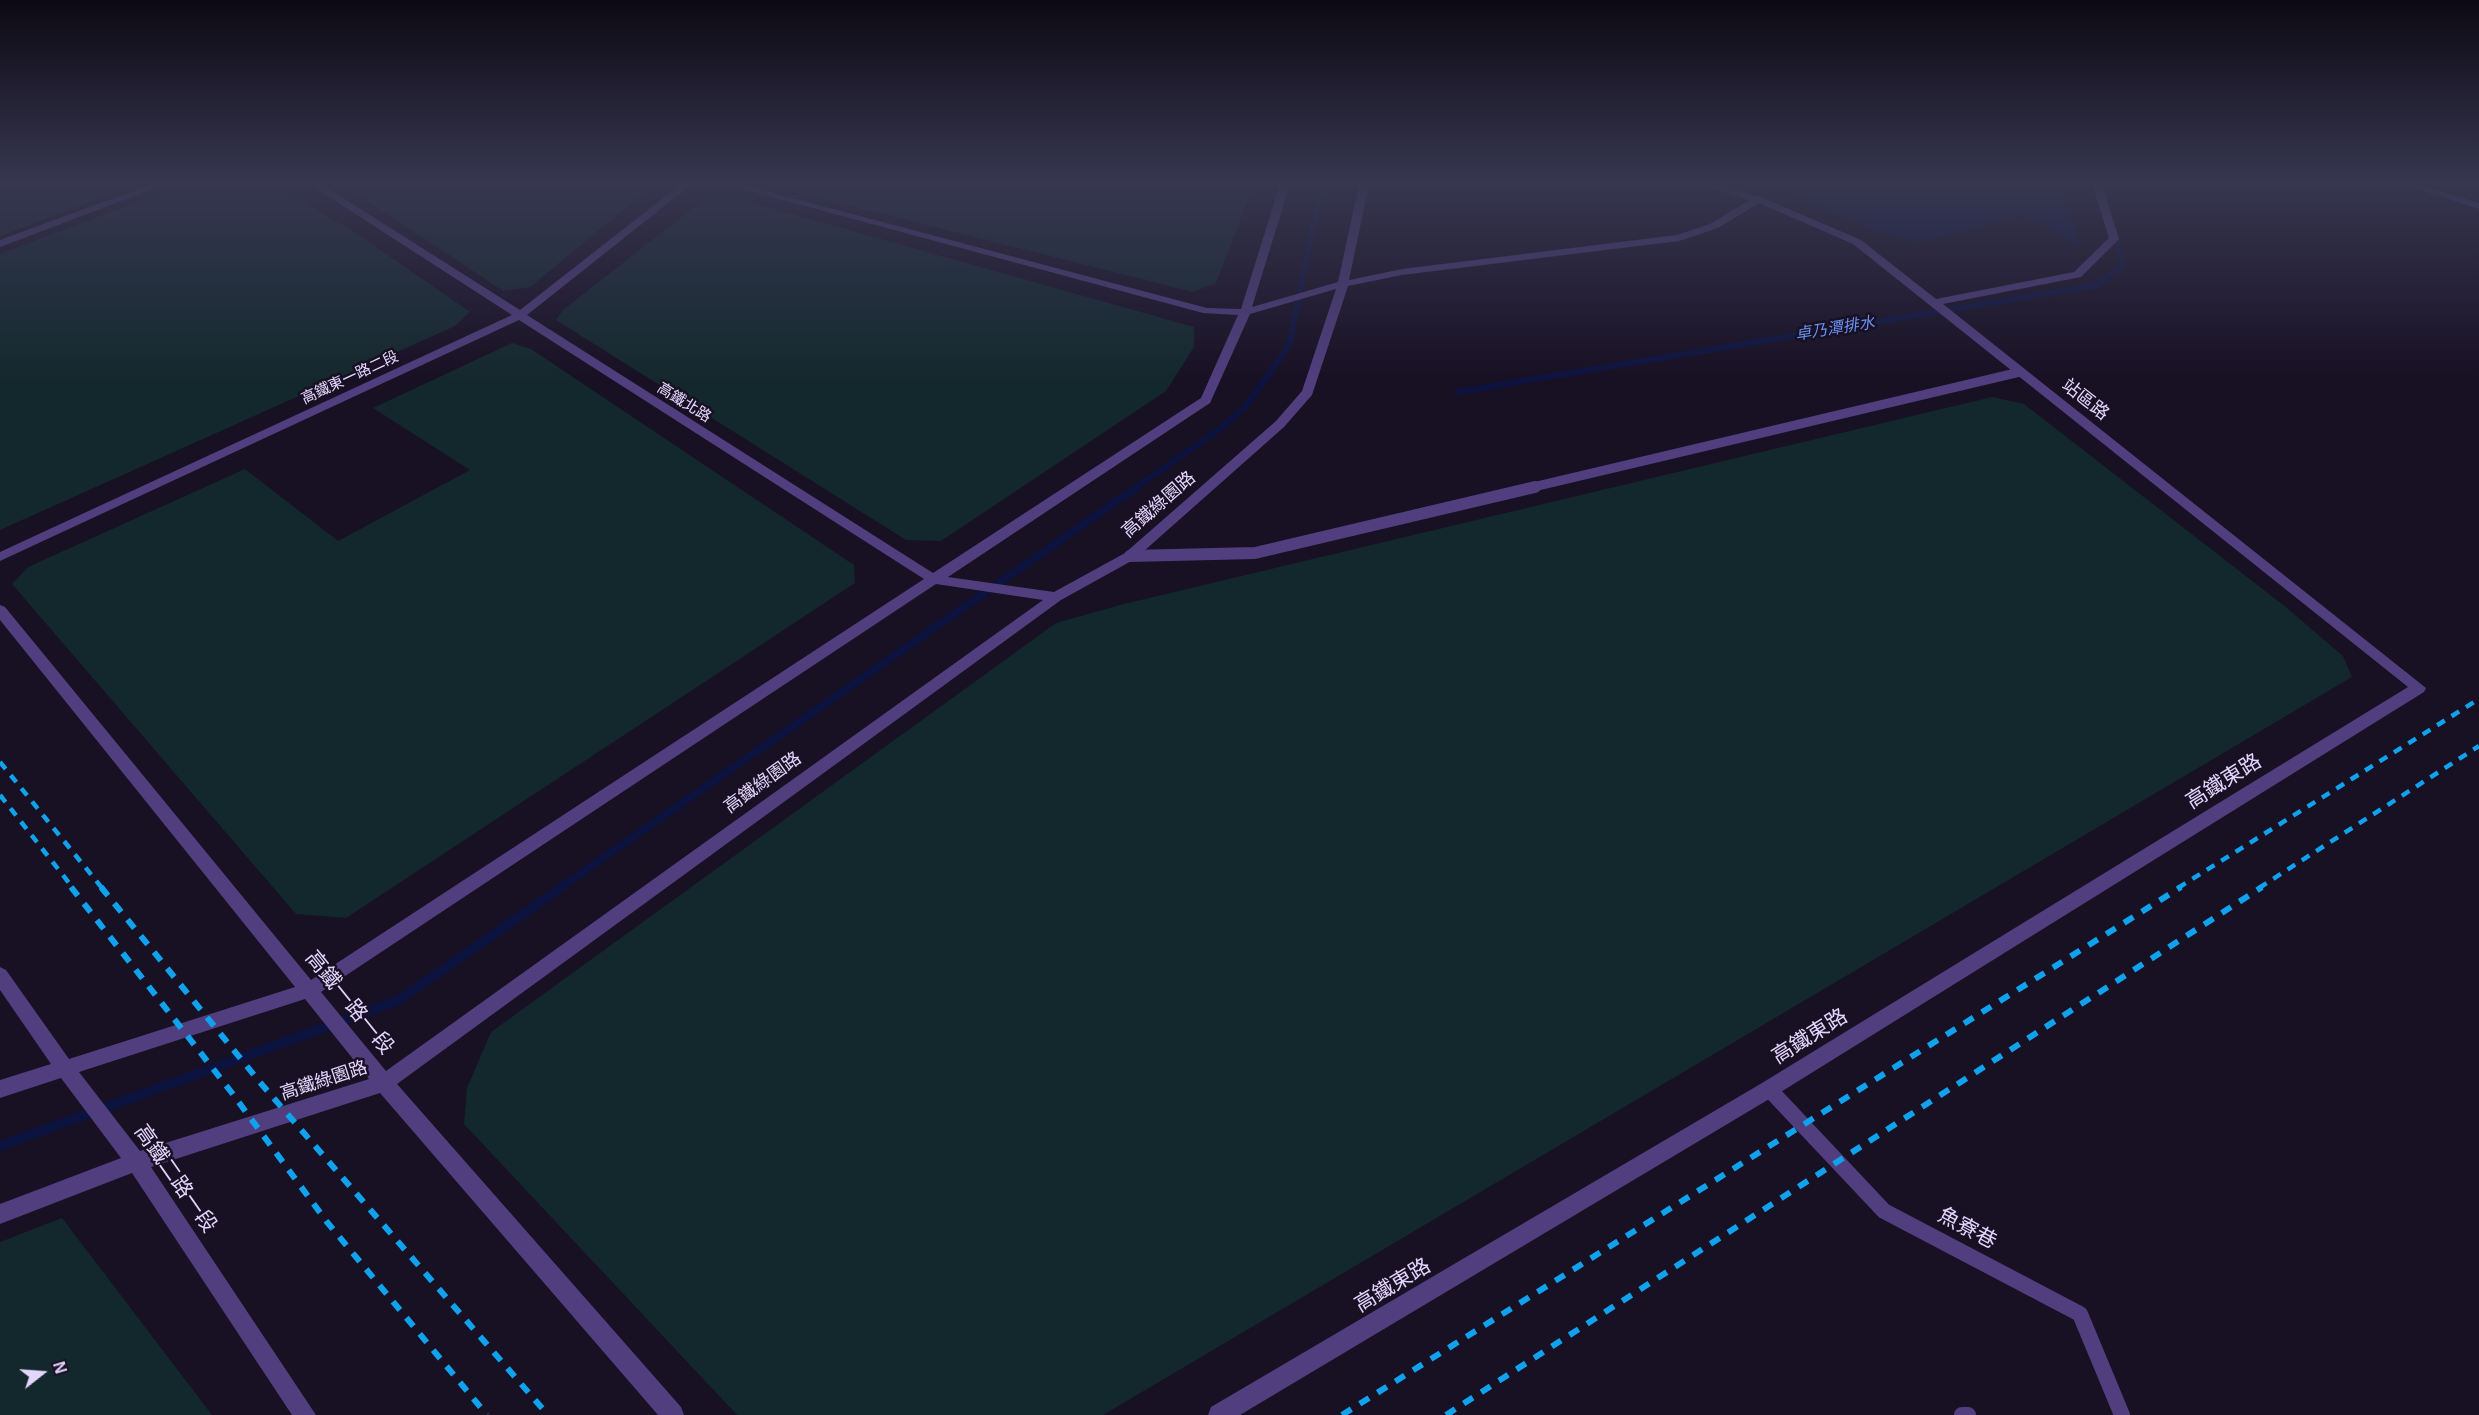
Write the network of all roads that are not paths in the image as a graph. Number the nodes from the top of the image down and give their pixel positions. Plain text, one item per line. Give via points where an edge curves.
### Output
1 (417, 250) edge
2 (603, 250) edge
3 (979, 250) edge
4 (1264, 250) edge
5 (1350, 250) edge
6 (1589, 250) edge
7 (1867, 250) edge
8 (2103, 250) edge
9 (1343, 284) junction
10 (1935, 304) junction
11 (1245, 312) junction
12 (519, 316) junction
13 (2020, 372) junction
14 (1130, 556) junction
15 (0, 557) edge
16 (933, 579) junction
17 (1056, 597) junction
18 (0, 610) edge
19 (2419, 688) joint
20 (0, 975) edge
21 (310, 990) junction
22 (64, 1067) junction
23 (384, 1083) junction
24 (0, 1089) edge
25 (1769, 1089) junction
26 (136, 1162) junction
27 (0, 1214) edge
28 (305, 1415) edge
29 (673, 1415) edge
30 (1219, 1415) edge
31 (1962, 1415) edge
32 (1968, 1415) edge
33 (2122, 1415) edge

1 - 12 street, 高鐵北路
2 - 12 street, 高鐵東一路二段
3 - 11 street via 1207,310
4 - 11 street
5 - 9 street, 高鐵綠園路
6 - 9 street via 1456,263
7 - 10 street, 站區路
8 - 10 street via 2077,275
9 - 11 street
9 - 14 street, 高鐵綠園路 via 1308,392 1280,424
10 - 13 street, 站區路
11 - 16 street via 1206,400
12 - 15 street, 高鐵東一路二段
12 - 16 street, 高鐵北路
13 - 14 lane via 1255,553
13 - 19 street, 站區路
14 - 17 street, 高鐵綠園路
16 - 17 street, 高鐵北路
16 - 21 street
17 - 23 street, 高鐵綠園路
18 - 21 street, 高鐵一路一段
19 - 25 street, 高鐵東路
20 - 22 street, 高鐵二路一段
21 - 22 street
21 - 23 street, 高鐵一路一段
22 - 24 street
22 - 26 street, 高鐵二路一段
23 - 26 street, 高鐵綠園路
23 - 29 street, 高鐵一路一段
25 - 30 street, 高鐵東路
25 - 33 lane, 魚寮巷 via 1884,1211 2080,1314
26 - 27 street, 高鐵綠園路
26 - 28 street, 高鐵二路一段
31 - 32 lane

